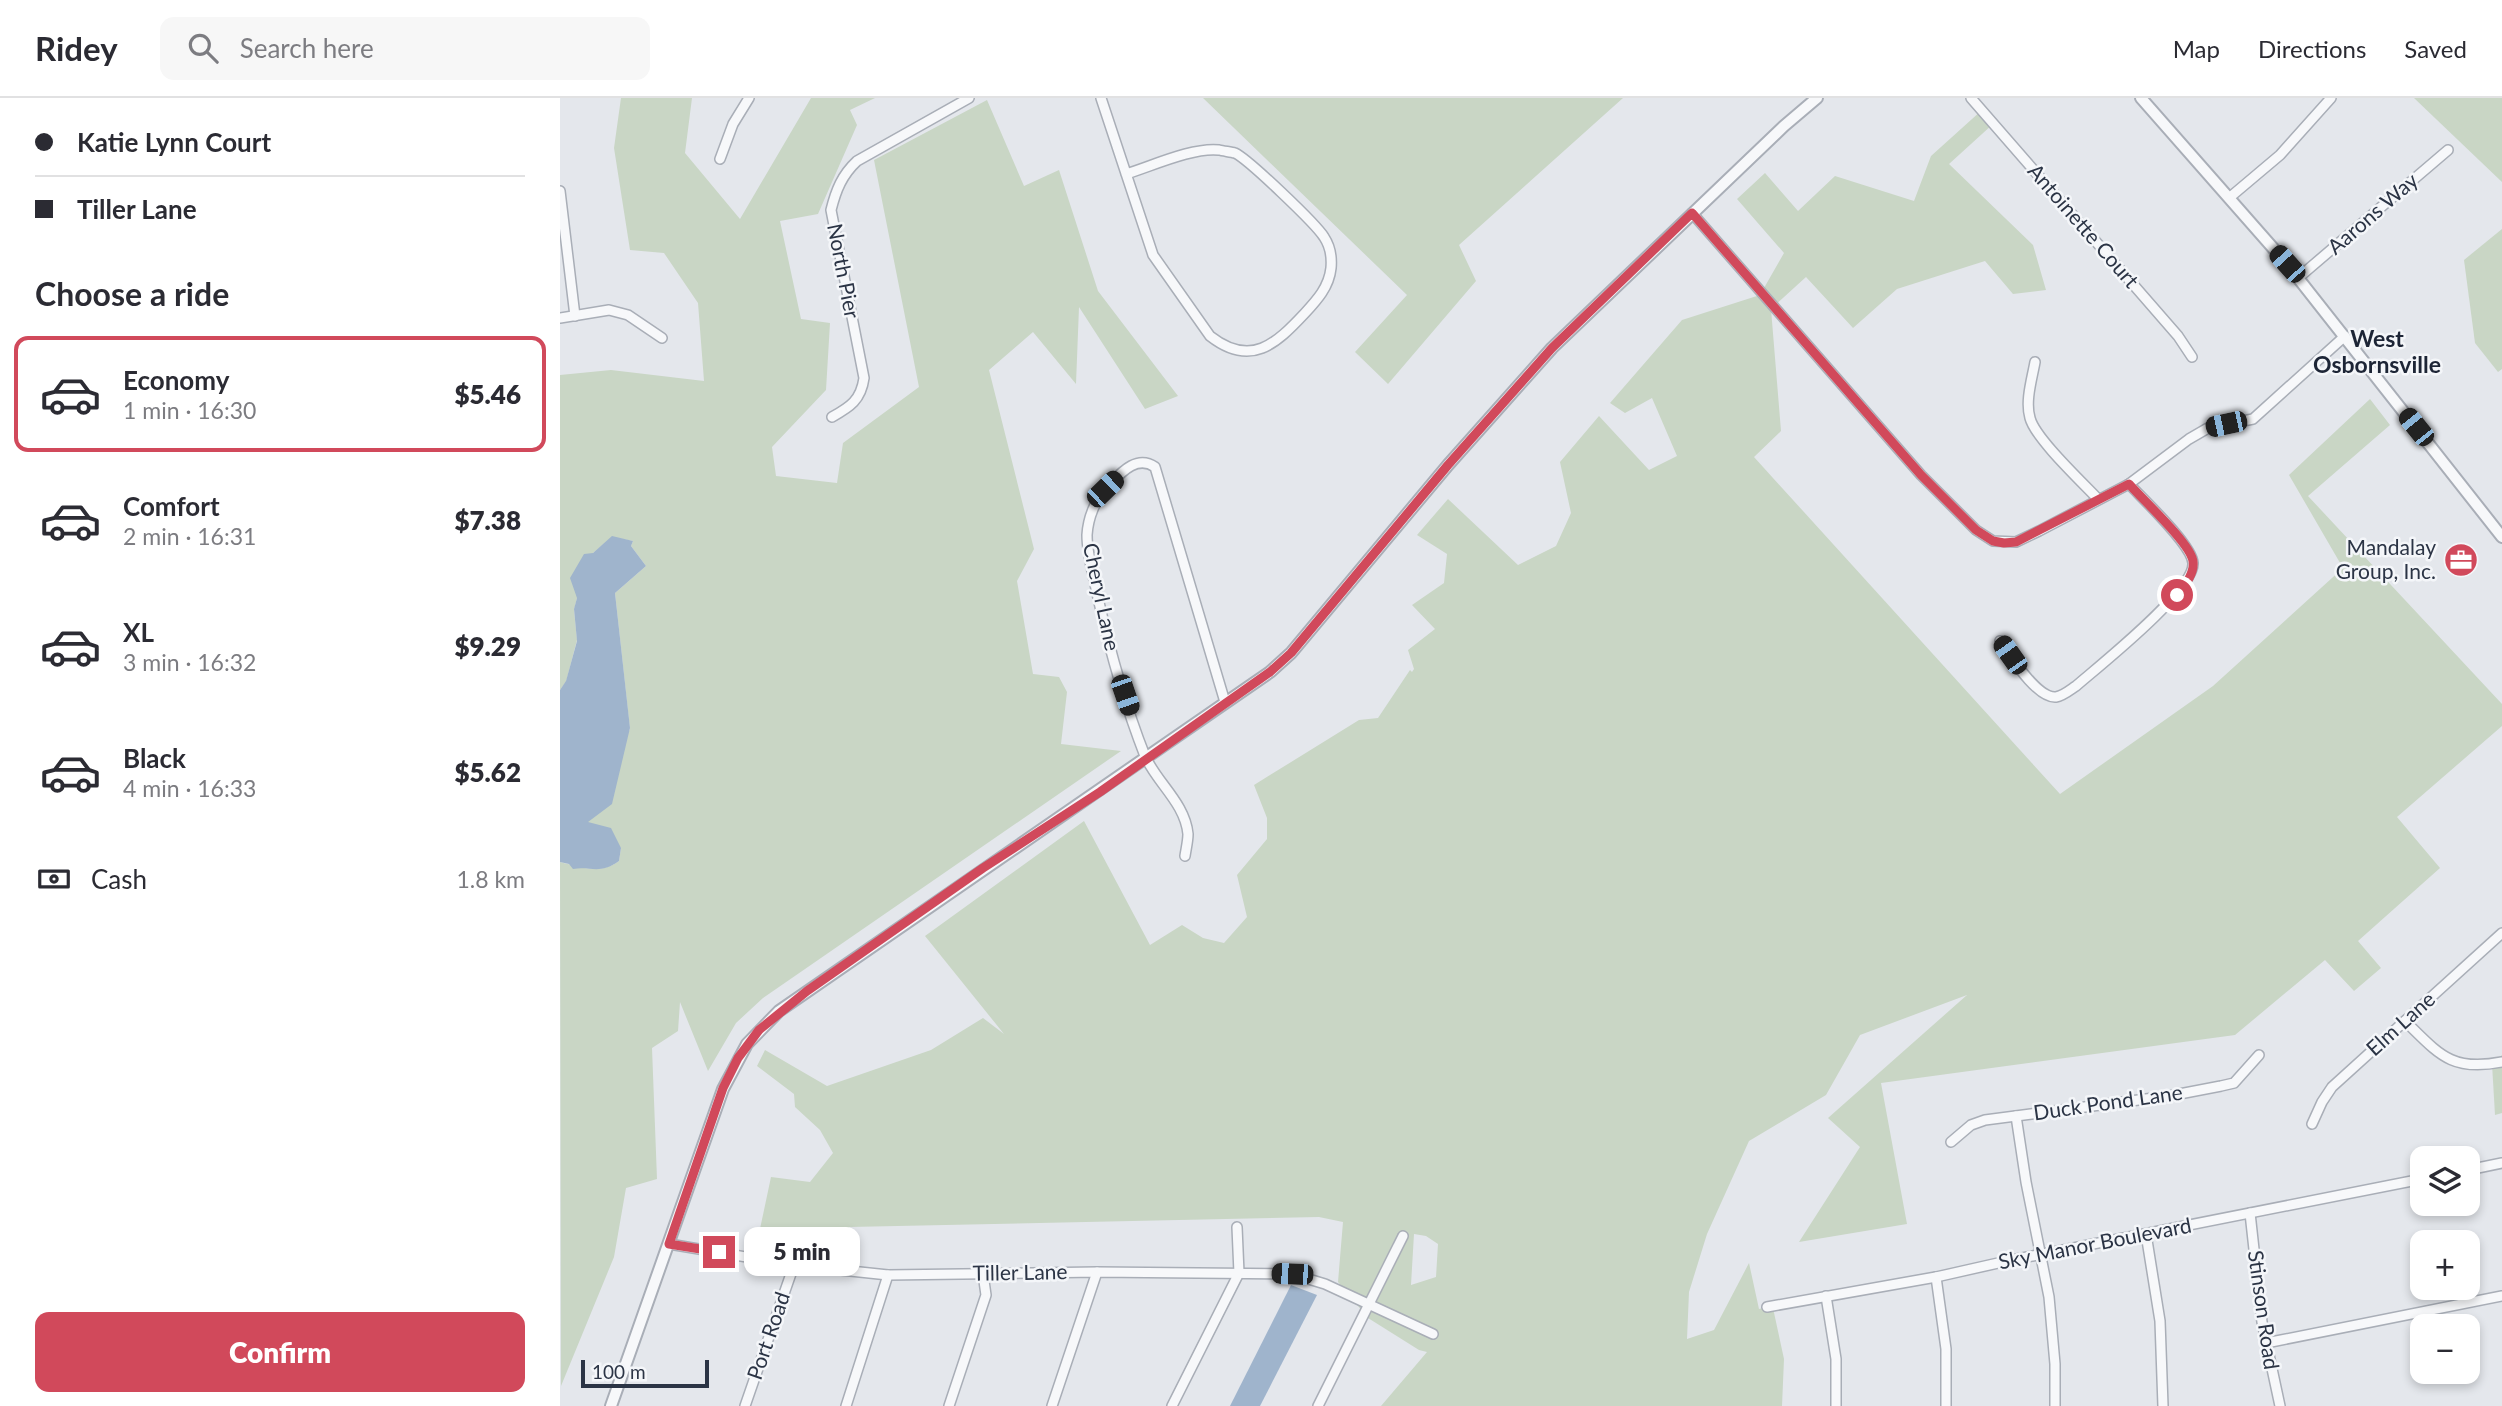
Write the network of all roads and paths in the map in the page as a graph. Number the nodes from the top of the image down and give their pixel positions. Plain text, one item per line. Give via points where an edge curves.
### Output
1 (749, 98) edge
2 (969, 98) edge
3 (1101, 98) edge
4 (1817, 98) edge
5 (1971, 98) edge
6 (2141, 98) edge
7 (2331, 98) edge
8 (2448, 150) dead end
9 (720, 159) dead end
10 (1126, 174) junction
11 (560, 191) edge
12 (2229, 198) junction
13 (1692, 213) junction
14 (2298, 278) junction
15 (575, 316) junction
16 (560, 318) edge
17 (2345, 336) junction
18 (662, 338) dead end
19 (2192, 357) dead end
20 (2035, 362) dead end
21 (832, 417) dead end
22 (2129, 484) junction
23 (2098, 499) junction
24 (2502, 537) edge
25 (2000, 641) dead end
26 (1225, 702) junction
27 (1146, 758) junction
28 (1185, 856) dead end
29 (2502, 933) edge
30 (2405, 1021) junction
31 (2259, 1055) dead end
32 (2502, 1062) edge
33 (2016, 1116) junction
34 (2312, 1124) dead end
35 (1951, 1142) dead end
36 (2502, 1163) edge
37 (2480, 1168) edge
38 (2410, 1180) edge
39 (2250, 1213) junction
40 (1237, 1227) dead end
41 (2146, 1234) junction
42 (1403, 1236) dead end
43 (669, 1244) junction
44 (2041, 1255) junction
45 (794, 1265) junction
46 (1097, 1272) junction
47 (1240, 1273) junction
48 (983, 1274) junction
49 (888, 1275) junction
50 (1936, 1277) junction
51 (1826, 1296) junction
52 (2502, 1296) edge
53 (1368, 1306) junction
54 (1767, 1307) dead end
55 (1433, 1334) dead end
56 (2266, 1343) junction
57 (611, 1406) edge
58 (745, 1406) edge
59 (846, 1406) edge
60 (949, 1406) edge
61 (1052, 1406) edge
62 (1172, 1406) edge
63 (1318, 1406) edge
64 (1836, 1406) edge
65 (1946, 1406) edge
66 (2055, 1406) edge
67 (2163, 1406) edge
68 (2280, 1406) edge

1 - 9 street
2 - 21 street, North Pier via 857,161 836,190 831,210 864,378 853,405
3 - 10 street
4 - 13 street
5 - 19 street, Antoinette Court via 2178,335
6 - 12 street
7 - 12 street via 2280,155
8 - 14 street, Aarons Way
10 - 10 street via 1199,151 1235,153 1324,237 1331,252 1331,269 1320,296 1270,346 1242,351 1219,342 1153,255
11 - 15 street
12 - 14 street
13 - 23 street via 1921,475 1976,530 1993,541 2016,542
13 - 26 street via 1552,348 1291,653
14 - 17 street
15 - 16 street
15 - 18 street via 609,310 628,315
17 - 22 street via 2253,419 2208,428
17 - 24 street
20 - 23 street via 2030,418
22 - 23 street
22 - 25 street via 2187,548 2192,573 2177,595 2058,697 2040,691
26 - 27 street
26 - 27 street, Cheryl Lane via 1155,467 1139,462 1105,489 1090,516 1087,533 1103,619
27 - 28 street via 1180,808 1188,834
27 - 43 street via 807,991 759,1030 723,1088
29 - 30 street, Elm Lane
30 - 32 street via 2441,1056 2455,1062
30 - 34 street, Elm Lane via 2332,1087
31 - 33 street, Duck Pond Lane via 2234,1083
33 - 35 street, Duck Pond Lane via 1971,1125
33 - 44 street
36 - 37 street
38 - 39 street, Sky Manor Boulevard
39 - 41 street, Sky Manor Boulevard
39 - 56 street, Stinson Road
40 - 47 street
41 - 44 street, Sky Manor Boulevard
41 - 67 street via 2161,1321
42 - 53 street
43 - 45 street, Tiller Lane
43 - 57 street
44 - 50 street, Sky Manor Boulevard
44 - 66 street via 2049,1297
45 - 49 street, Tiller Lane
45 - 58 street, Port Road
46 - 47 street, Tiller Lane
46 - 48 street, Tiller Lane
46 - 61 street
47 - 53 street, Tiller Lane via 1292,1274 1325,1284
47 - 62 street
48 - 49 street, Tiller Lane
48 - 60 street via 986,1295
49 - 59 street
50 - 51 street, Sky Manor Boulevard
50 - 65 street via 1946,1349
51 - 54 street, Sky Manor Boulevard
51 - 64 street via 1836,1359
52 - 56 street
53 - 55 street, Tiller Lane
53 - 63 street
56 - 68 street, Stinson Road

